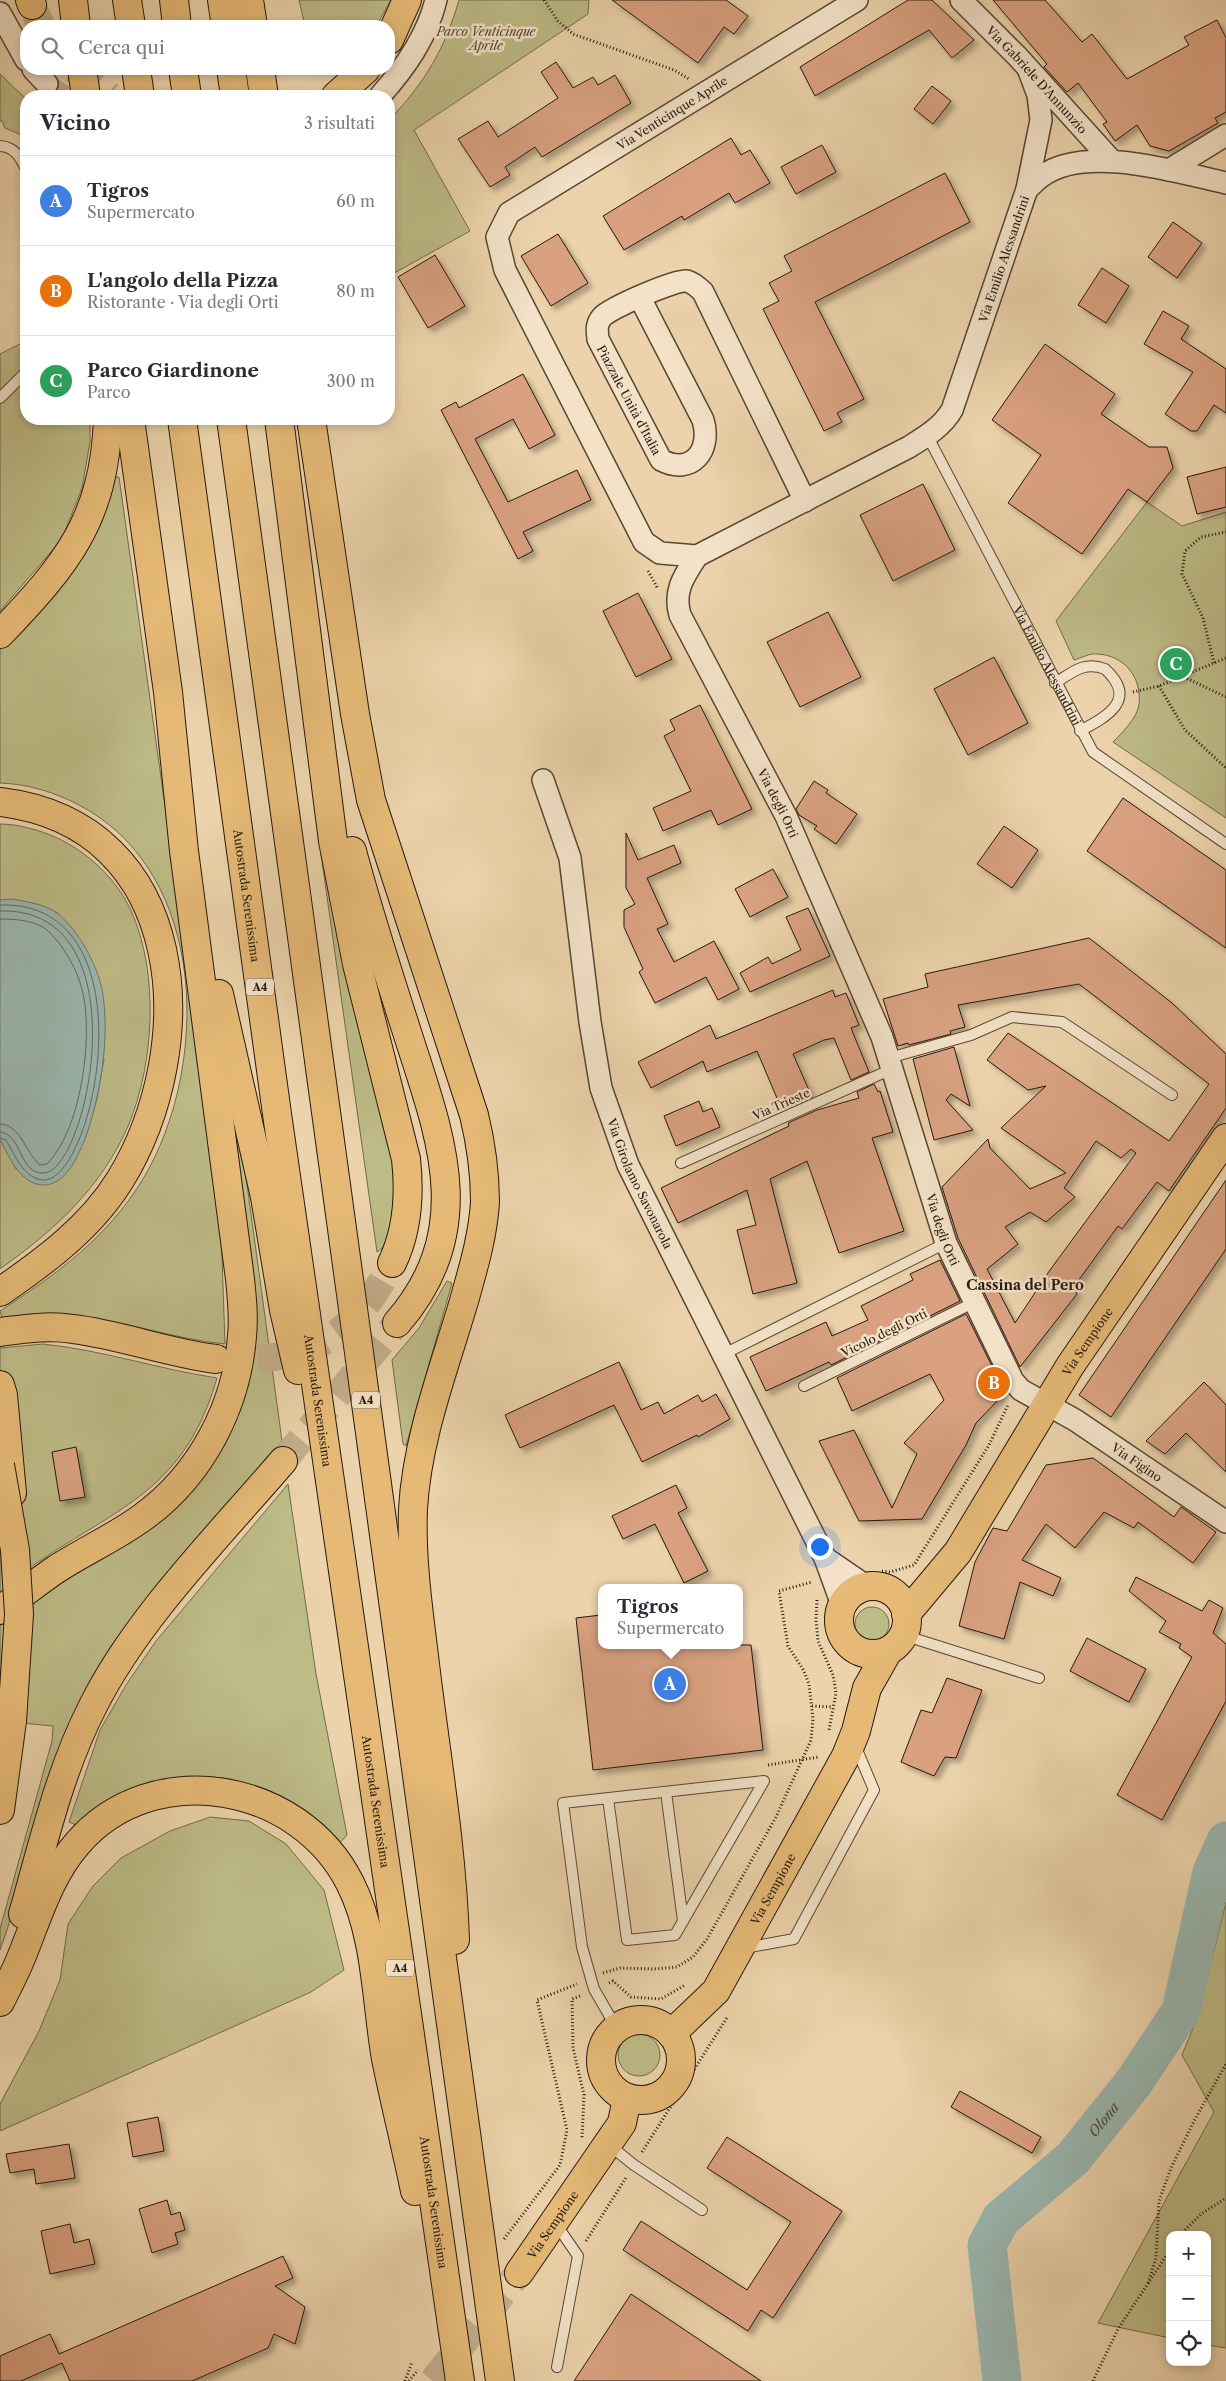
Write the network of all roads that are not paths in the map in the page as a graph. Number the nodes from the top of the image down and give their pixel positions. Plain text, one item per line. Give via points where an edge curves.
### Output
1 (127, 0) edge
2 (174, 0) edge
3 (222, 0) edge
4 (249, 0) edge
5 (407, 0) edge
6 (436, 0) edge
7 (857, 0) edge
8 (962, 0) edge
9 (0, 14) edge
10 (130, 20) edge
11 (176, 20) edge
12 (225, 20) edge
13 (252, 20) edge
14 (395, 27) edge
15 (20, 49) edge
16 (1029, 71) junction
17 (78, 75) edge
18 (83, 75) edge
19 (137, 75) edge
20 (184, 75) edge
21 (232, 75) edge
22 (261, 75) edge
23 (359, 75) edge
24 (80, 90) edge
25 (85, 90) edge
26 (139, 90) edge
27 (186, 90) edge
28 (234, 90) edge
29 (263, 90) edge
30 (343, 90) edge
31 (385, 90) edge
32 (1226, 134) edge
33 (0, 146) edge
34 (20, 159) edge
35 (1112, 161) junction
36 (1169, 170) junction
37 (1226, 183) edge
38 (1027, 190) junction
39 (640, 298) junction
40 (20, 378) edge
41 (0, 398) edge
42 (107, 425) edge
43 (131, 425) edge
44 (183, 425) edge
45 (232, 425) edge
46 (280, 425) edge
47 (312, 425) edge
48 (927, 435) junction
49 (805, 500) junction
50 (292, 512) junction
51 (697, 556) junction
52 (0, 634) edge
53 (1055, 683) junction
54 (168, 692) junction
55 (1080, 731) junction
56 (543, 780) dead end
57 (5, 804) edge
58 (1226, 844) edge
59 (890, 1063) junction
60 (1172, 1095) dead end
61 (1226, 1138) edge
62 (681, 1163) dead end
63 (946, 1243) junction
64 (392, 1263) tunnel mouth
65 (0, 1292) edge
66 (975, 1302) junction
67 (397, 1323) tunnel mouth
68 (0, 1332) edge
69 (722, 1355) junction
70 (216, 1358) tunnel mouth
71 (0, 1385) edge
72 (804, 1386) dead end
73 (1047, 1405) junction
74 (283, 1461) tunnel mouth
75 (0, 1465) edge
76 (1226, 1522) edge
77 (14, 1550) junction
78 (958, 1552) junction
79 (341, 1555) junction
80 (825, 1558) junction
81 (876, 1582) junction
82 (842, 1605) junction
83 (0, 1610) edge
84 (899, 1633) junction
85 (848, 1644) junction
86 (1039, 1678) dead end
87 (854, 1736) junction
88 (666, 1792) junction
89 (608, 1798) junction
90 (0, 1810) edge
91 (683, 1920) junction
92 (739, 1949) junction
93 (0, 1982) edge
94 (0, 2002) edge
95 (617, 2029) junction
96 (671, 2034) junction
97 (459, 2084) junction
98 (627, 2098) junction
99 (607, 2144) junction
100 (702, 2210) dead end
101 (554, 2221) junction
102 (519, 2273) tunnel mouth
103 (557, 2367) dead end
104 (458, 2381) edge
105 (500, 2381) edge

1 - 10 main road
2 - 11 main road
3 - 12 main road
4 - 13 main road
5 - 14 main road
6 - 31 street via 415,51
7 - 51 street, Via Venticinque Aprile via 508,213 497,237 505,270 644,542 660,553
8 - 16 street, Via Gabriele D'Annunzio
9 - 15 street
16 - 35 street, Via Gabriele D'Annunzio
16 - 38 street, Via Emilio Alessandrini via 1038,95 1040,120
17 - 24 main road
18 - 25 main road
19 - 26 main road
20 - 27 main road
21 - 28 main road
22 - 29 main road
23 - 30 main road
32 - 36 street
33 - 34 lane via 9,147
35 - 36 street
35 - 38 street via 1062,167 1043,175
36 - 37 street
38 - 48 street, Via Emilio Alessandrini via 952,410 942,424
39 - 39 street, Piazzale Unità d'Italia via 600,319 598,339 661,460 679,465 691,462 702,453 706,443 703,420
39 - 49 street, Piazzale Unità d'Italia via 687,281 703,292
40 - 41 lane
42 - 52 main road via 96,500 86,526 56,573
43 - 54 main road
44 - 79 main road, Autostrada Serenissima / A4
45 - 97 main road, A4
46 - 50 main road
47 - 97 main road, A4 via 359,741 371,800 474,1115 484,1175 481,1235 424,1434 413,1516 415,1581 453,1883
48 - 49 street, Via Emilio Alessandrini
48 - 53 lane, Via Emilio Alessandrini
49 - 51 street, Via Emilio Alessandrini
50 - 64 main road via 333,841 357,964 406,1159 407,1214
50 - 67 main road via 350,841 370,917 439,1133 446,1174 444,1222 434,1264 413,1305
51 - 59 street, Via degli Orti via 679,586 677,605 680,615 786,816 882,1037
53 - 55 lane, Via Emilio Alessandrini
53 - 55 lane via 1077,668 1096,666 1112,675 1119,694 1112,712
54 - 79 main road via 217,987 265,1197 284,1310
54 - 83 main road via 184,851 240,1279 242,1336 238,1363 224,1414 196,1464 180,1483 144,1517 56,1569
55 - 58 lane, Via Emilio Alessandrini via 1092,752
56 - 69 street, Via Girolamo Savonarola via 570,858 601,1088 628,1165
57 - 65 main road via 56,816 77,826 111,852 138,885 160,938 168,1000 168,1034 155,1103 146,1130 120,1180 62,1247
59 - 60 lane via 1012,1017 1062,1022
59 - 62 lane, Via Trieste
59 - 63 street, Via degli Orti
61 - 73 main road, Via Sempione via 1070,1366
63 - 66 street, Via degli Orti
63 - 69 lane
66 - 72 lane, Vicolo degli Orti
66 - 73 street, Via degli Orti via 1013,1381 1021,1390
68 - 70 main road via 72,1328
69 - 80 street, Via Girolamo Savonarola
71 - 77 main road, bridge via 11,1466
73 - 76 street, Via Figino via 1075,1420
73 - 78 main road, Via Sempione
74 - 93 main road via 147,1621 109,1676 81,1731 59,1790
75 - 77 main road, bridge
77 - 90 main road, bridge via 19,1614 12,1722
78 - 81 main road, Via Sempione via 916,1578
78 - 84 main road, Via Sempione
79 - 104 main road, Autostrada Serenissima / A4
80 - 81 street, Via Girolamo Savonarola
80 - 82 street, Via Girolamo Savonarola
81 - 82 main road via 856,1590
81 - 84 main road via 902,1603
82 - 85 main road via 839,1625
84 - 85 main road via 866,1654
84 - 86 lane
84 - 87 main road, Via Sempione via 867,1688
85 - 87 main road via 854,1682
87 - 92 main road, Via Sempione
87 - 92 lane via 874,1790 804,1921 794,1939
88 - 89 lane
88 - 91 lane
88 - 91 lane via 764,1781
89 - 91 lane via 627,1940 675,1935
89 - 95 lane via 563,1803 582,1947 594,1989
92 - 96 main road, Via Sempione via 716,1991
94 - 104 main road via 66,1857 89,1832 121,1810 170,1792 220,1791 268,1805 313,1835 350,1883 360,1907 369,1942 386,2059
95 - 96 main road via 628,2023 645,2021 662,2026
95 - 98 main road via 604,2048 602,2066 608,2083
96 - 98 main road via 681,2055 677,2078 670,2088 650,2100
97 - 105 main road, A4
98 - 99 main road, Via Sempione via 622,2123
99 - 100 lane
99 - 101 main road, Via Sempione
101 - 102 main road, Via Sempione
101 - 103 lane via 577,2255

